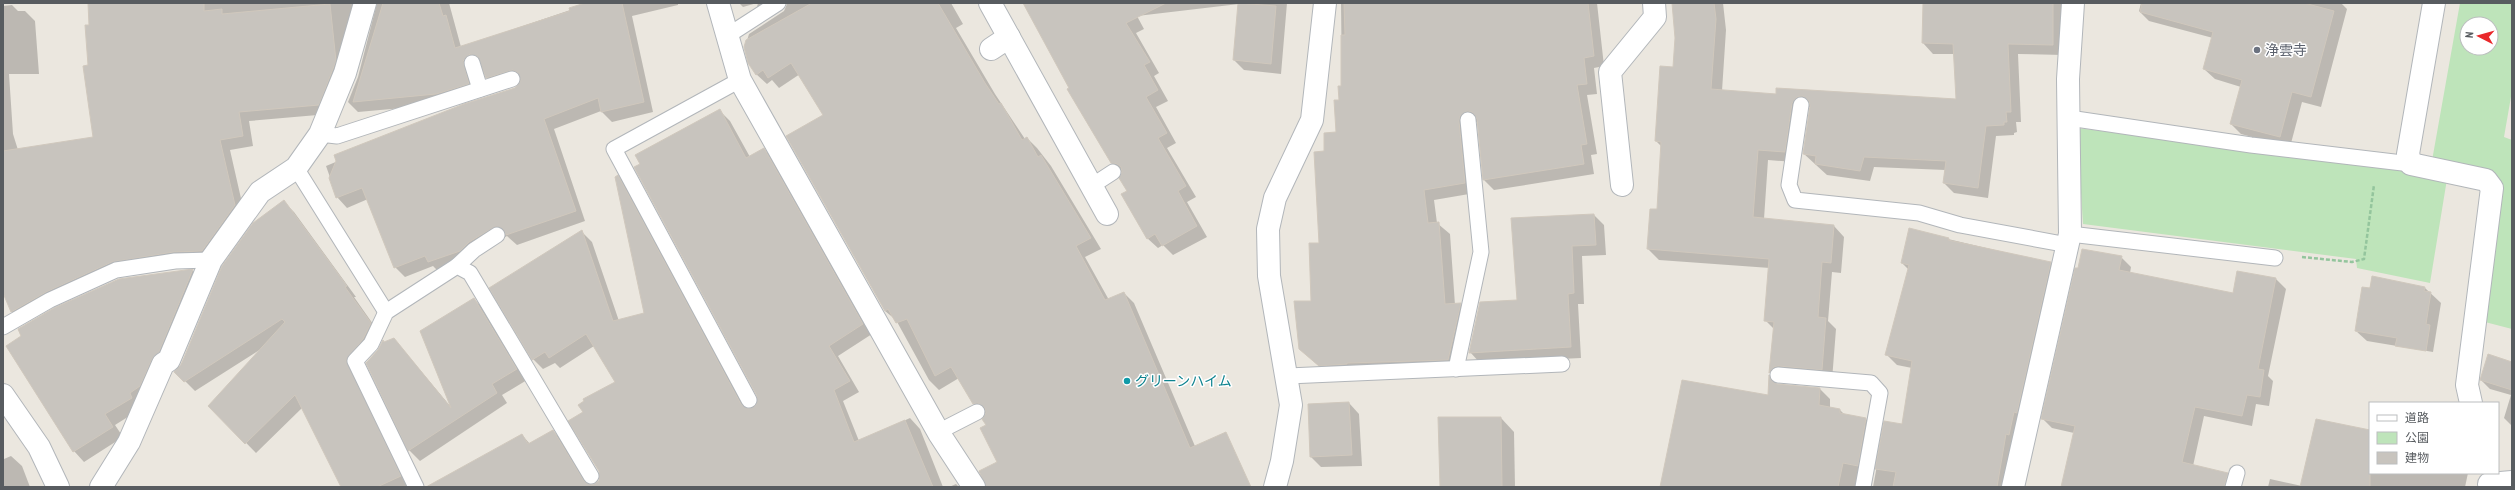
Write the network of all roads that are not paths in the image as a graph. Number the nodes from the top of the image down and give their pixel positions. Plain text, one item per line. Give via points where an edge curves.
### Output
1 (365, 3) edge
2 (718, 3) edge
3 (778, 3) edge
4 (990, 3) edge
5 (1325, 3) edge
6 (1654, 3) edge
7 (2073, 3) edge
8 (2434, 3) edge
9 (727, 36) junction
10 (472, 63) dead end
11 (512, 79) dead end
12 (740, 80) junction
13 (480, 89) junction
14 (1801, 105) dead end
15 (2069, 118) junction
16 (1468, 120) dead end
17 (320, 134) junction
18 (2411, 164) junction
19 (296, 168) junction
20 (1113, 172) dead end
21 (1622, 185) dead end
22 (1090, 187) junction
23 (1107, 214) dead end
24 (498, 235) dead end
25 (2069, 240) junction
26 (2275, 258) road end
27 (211, 260) junction
28 (457, 266) junction
29 (386, 312) junction
30 (3, 327) edge
31 (1562, 364) dead end
32 (1456, 369) junction
33 (1778, 375) dead end
34 (1288, 376) junction
35 (3, 395) edge
36 (749, 400) dead end
37 (2471, 402) edge
38 (977, 412) dead end
39 (938, 432) junction
40 (591, 476) dead end
41 (2488, 481) edge
42 (2512, 482) edge
43 (967, 485) edge
44 (58, 487) edge
45 (101, 487) edge
46 (416, 487) edge
47 (1275, 487) edge
48 (1863, 487) edge
49 (2013, 487) edge

1 - 17 street via 345,73
2 - 9 street
3 - 9 lane
4 - 22 street via 1000,43
5 - 34 street via 1312,120 1275,198 1268,229 1269,276
6 - 21 street via 1655,17 1610,72
7 - 15 street via 2068,79
8 - 18 street via 2408,154
9 - 12 street
10 - 13 lane
11 - 13 lane
12 - 36 lane via 614,149
12 - 39 street
13 - 17 lane via 337,136
14 - 25 lane via 1789,185 1795,200 1919,213 1960,225
15 - 18 lane
15 - 25 street
16 - 32 lane via 1488,252
17 - 19 street
18 - 37 street via 2486,180 2492,188 2467,385
19 - 27 street via 260,192
19 - 29 lane
20 - 22 lane
22 - 23 street
24 - 28 lane via 474,250
25 - 26 lane
25 - 49 street
27 - 30 lane via 175,261 116,270 50,300
27 - 45 street via 169,360 164,364 129,442
28 - 29 lane
28 - 40 lane via 470,273
29 - 46 lane via 371,344 355,361
31 - 32 lane
32 - 34 lane
33 - 48 lane via 1871,383 1880,393
34 - 47 street via 1291,405
35 - 44 street via 38,447
38 - 39 lane
39 - 43 street
41 - 42 street

